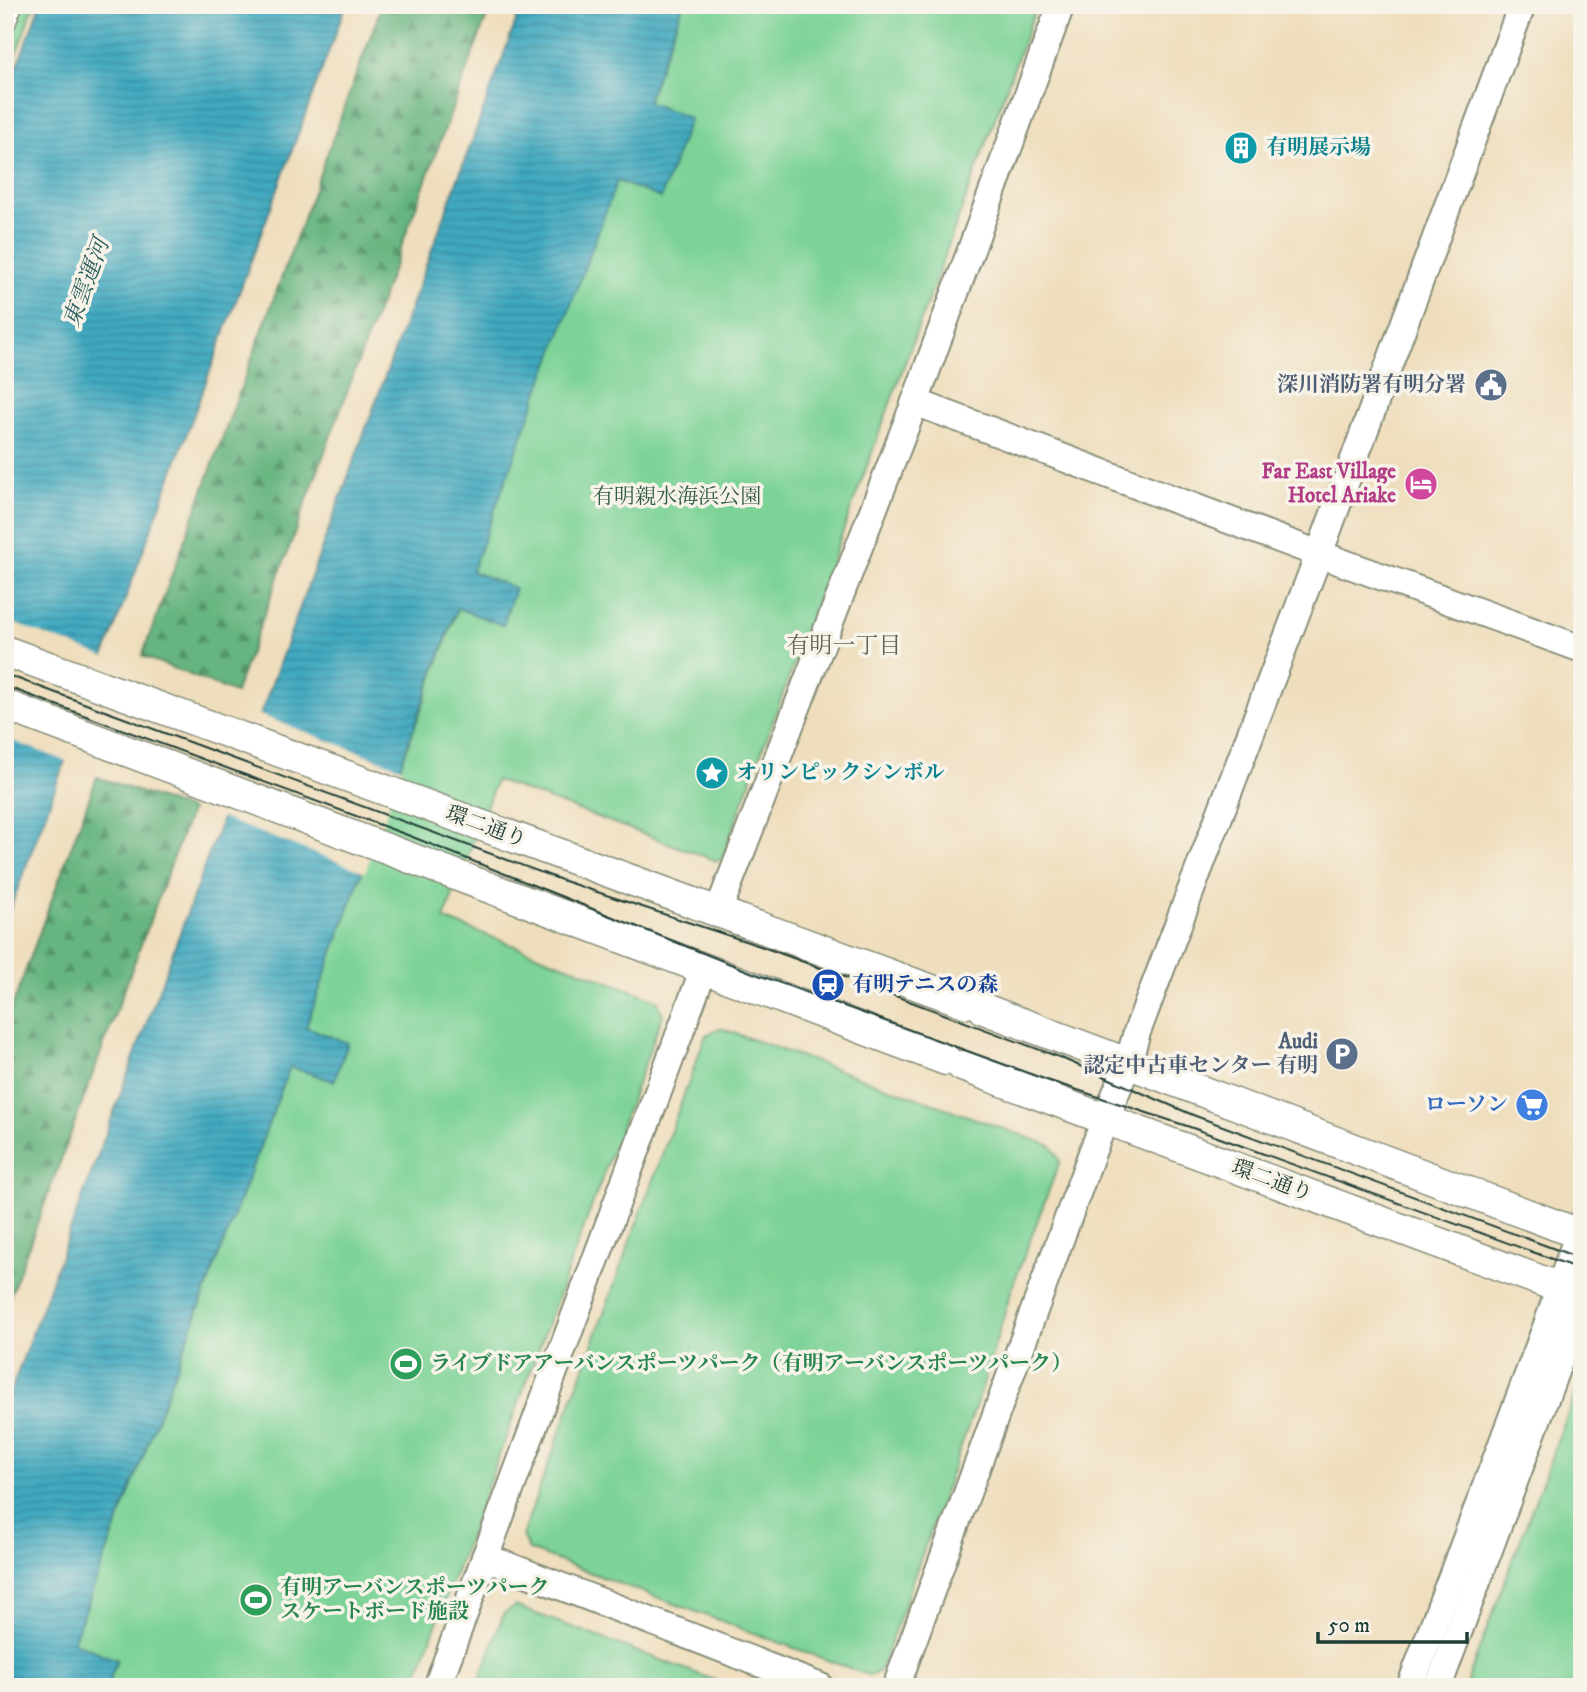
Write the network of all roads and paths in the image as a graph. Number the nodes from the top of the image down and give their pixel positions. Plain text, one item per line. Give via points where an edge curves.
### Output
1 (14, 5) edge
2 (1061, 5) edge
3 (1522, 5) edge
4 (5, 29) edge
5 (915, 402) junction
6 (1319, 554) junction
7 (1582, 649) edge
8 (5, 651) edge
9 (5, 705) edge
10 (718, 912) junction
11 (704, 968) junction
12 (1128, 1063) junction
13 (1105, 1119) junction
14 (1580, 1230) edge
15 (1574, 1295) edge
16 (485, 1557) junction
17 (437, 1687) edge
18 (821, 1687) edge
19 (896, 1687) edge
20 (1410, 1687) edge
21 (1438, 1687) edge

1 - 4 street
2 - 5 street
3 - 6 street
5 - 6 street
5 - 10 street
6 - 7 street
6 - 12 street
8 - 10 main road, 環二通り
9 - 11 main road, 環二通り
10 - 12 main road, 環二通り
11 - 13 main road, 環二通り
11 - 16 street
12 - 13 street
12 - 14 main road, 環二通り
13 - 15 main road, 環二通り
13 - 19 street
14 - 15 street
15 - 20 street
15 - 21 street
16 - 17 street
16 - 18 street

